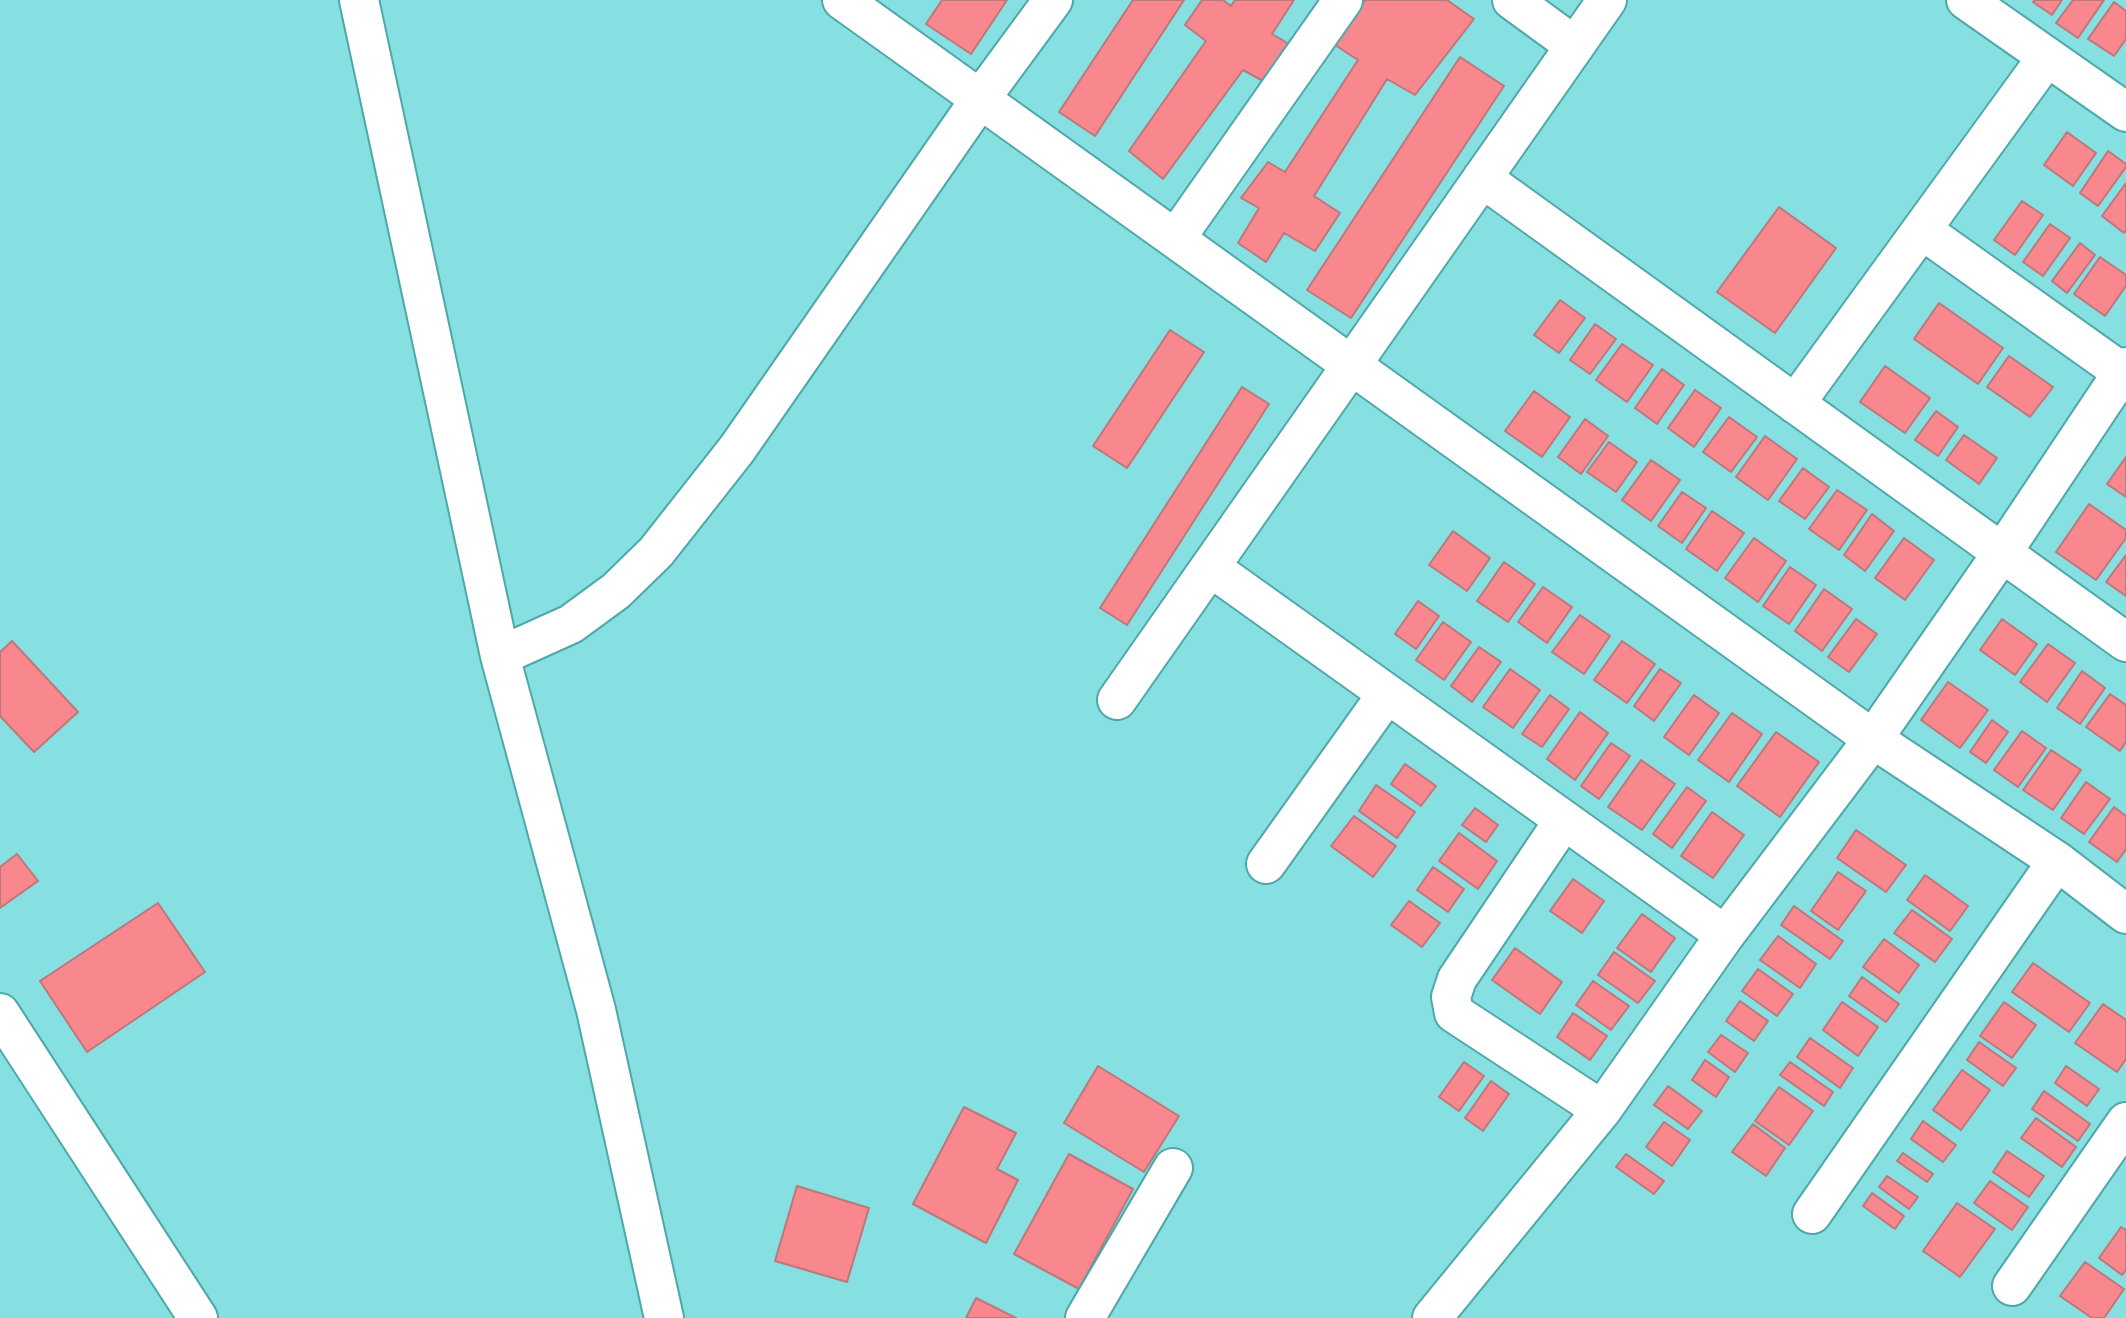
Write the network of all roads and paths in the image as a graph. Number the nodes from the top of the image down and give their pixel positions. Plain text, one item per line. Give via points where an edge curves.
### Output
1 (359, 0) edge
2 (842, 0) edge
3 (1053, 0) edge
4 (1343, 0) edge
5 (1512, 0) edge
6 (1606, 0) edge
7 (1966, 0) edge
8 (1574, 46) junction
9 (2047, 57) junction
10 (981, 98) junction
11 (2126, 112) edge
12 (1482, 178) junction
13 (1922, 230) junction
14 (1176, 238) junction
15 (1351, 365) junction
16 (2125, 371) edge
17 (1796, 404) junction
18 (2002, 552) junction
19 (1210, 567) junction
20 (2126, 642) edge
21 (500, 656) junction
22 (1387, 694) junction
23 (1117, 700) dead end
24 (1873, 738) junction
25 (1564, 820) junction
26 (2057, 861) junction
27 (1266, 864) dead end
28 (2126, 914) edge
29 (1725, 935) junction
30 (0, 1013) edge
31 (1602, 1110) junction
32 (2126, 1122) edge
33 (1173, 1168) dead end
34 (1812, 1214) dead end
35 (2012, 1286) dead end
36 (198, 1318) edge
37 (664, 1318) edge
38 (1085, 1318) edge
39 (1433, 1318) edge

1 - 21 street
2 - 10 street
3 - 10 street
4 - 14 street
5 - 8 street
6 - 8 street
7 - 9 street
8 - 12 street
9 - 11 street
9 - 13 street
10 - 14 street
10 - 21 street via 737,449 656,552 616,592 571,624
12 - 15 street
12 - 17 street
13 - 16 street
13 - 17 street
14 - 15 street
15 - 19 street
15 - 24 street
16 - 18 street
17 - 18 street
18 - 20 street
18 - 24 street
19 - 22 street
19 - 23 street
21 - 37 street via 596,1010
22 - 25 street
22 - 27 street
24 - 26 street
24 - 29 street
25 - 29 street
25 - 31 street via 1457,979 1451,997 1454,1013
26 - 28 street
26 - 34 street
29 - 31 street
30 - 36 street
31 - 39 street
32 - 35 street
33 - 38 street

